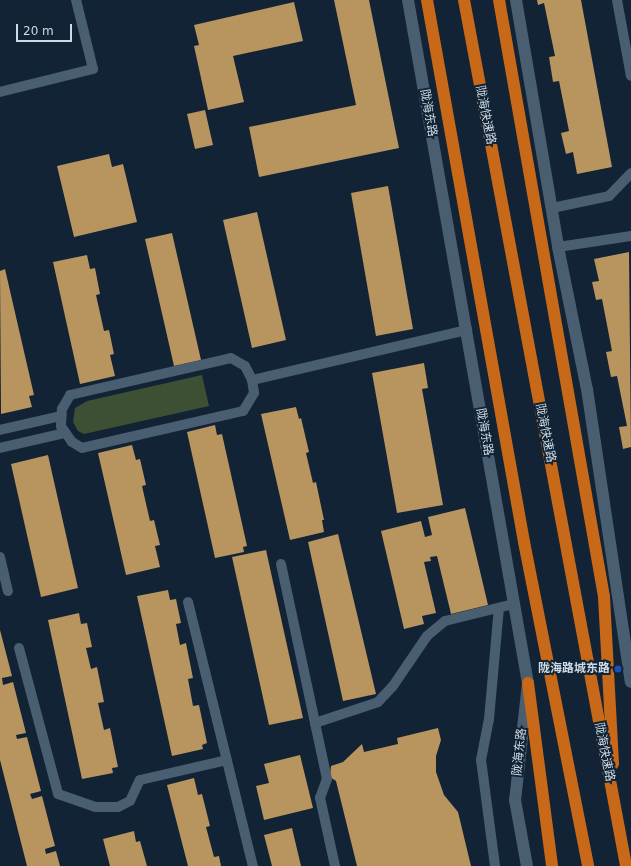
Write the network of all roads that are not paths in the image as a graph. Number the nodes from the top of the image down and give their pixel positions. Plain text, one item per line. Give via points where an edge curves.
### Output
1 (76, 0) edge
2 (408, 0) edge
3 (427, 0) edge
4 (464, 0) edge
5 (499, 0) edge
6 (516, 0) edge
7 (617, 0) edge
8 (631, 76) edge
9 (0, 92) edge
10 (631, 174) edge
11 (552, 208) junction
12 (631, 236) edge
13 (558, 247) junction
14 (467, 330) junction
15 (252, 380) junction
16 (61, 416) junction
17 (0, 430) edge
18 (65, 433) junction
19 (0, 448) edge
20 (0, 557) edge
21 (281, 564) dead end
22 (8, 591) dead end
23 (188, 602) dead end
24 (513, 604) junction
25 (499, 608) junction
26 (19, 648) dead end
27 (631, 682) edge
28 (528, 683) junction
29 (314, 723) junction
30 (227, 760) junction
31 (616, 814) junction
32 (253, 866) edge
33 (335, 866) edge
34 (494, 866) edge
35 (527, 866) edge
36 (552, 866) edge
37 (588, 866) edge
38 (626, 866) edge

1 - 9 lane via 93,70
2 - 14 street, 陇海东路
3 - 37 highway via 524,542
4 - 31 highway, 陇海快速路
5 - 31 highway via 604,597
6 - 11 street
7 - 8 lane
10 - 11 lane via 609,196
11 - 13 street
12 - 13 lane
13 - 27 street via 587,390
14 - 15 lane
14 - 24 street, 陇海东路
15 - 16 lane via 245,366 231,358 70,395
15 - 18 lane via 254,393 243,411 82,448 72,442
16 - 17 lane
16 - 18 lane via 61,426
18 - 19 lane
20 - 22 lane
21 - 29 lane
23 - 30 lane
24 - 25 lane
24 - 28 street, 陇海东路
25 - 29 lane via 445,621 427,636 389,691 378,702
25 - 34 lane via 489,719 481,760
26 - 30 lane via 58,794 95,807 118,807 130,801 140,780
28 - 35 street, 陇海东路 via 515,800
28 - 36 highway
29 - 33 lane via 327,779 320,798
30 - 32 lane
31 - 38 highway, 陇海快速路

